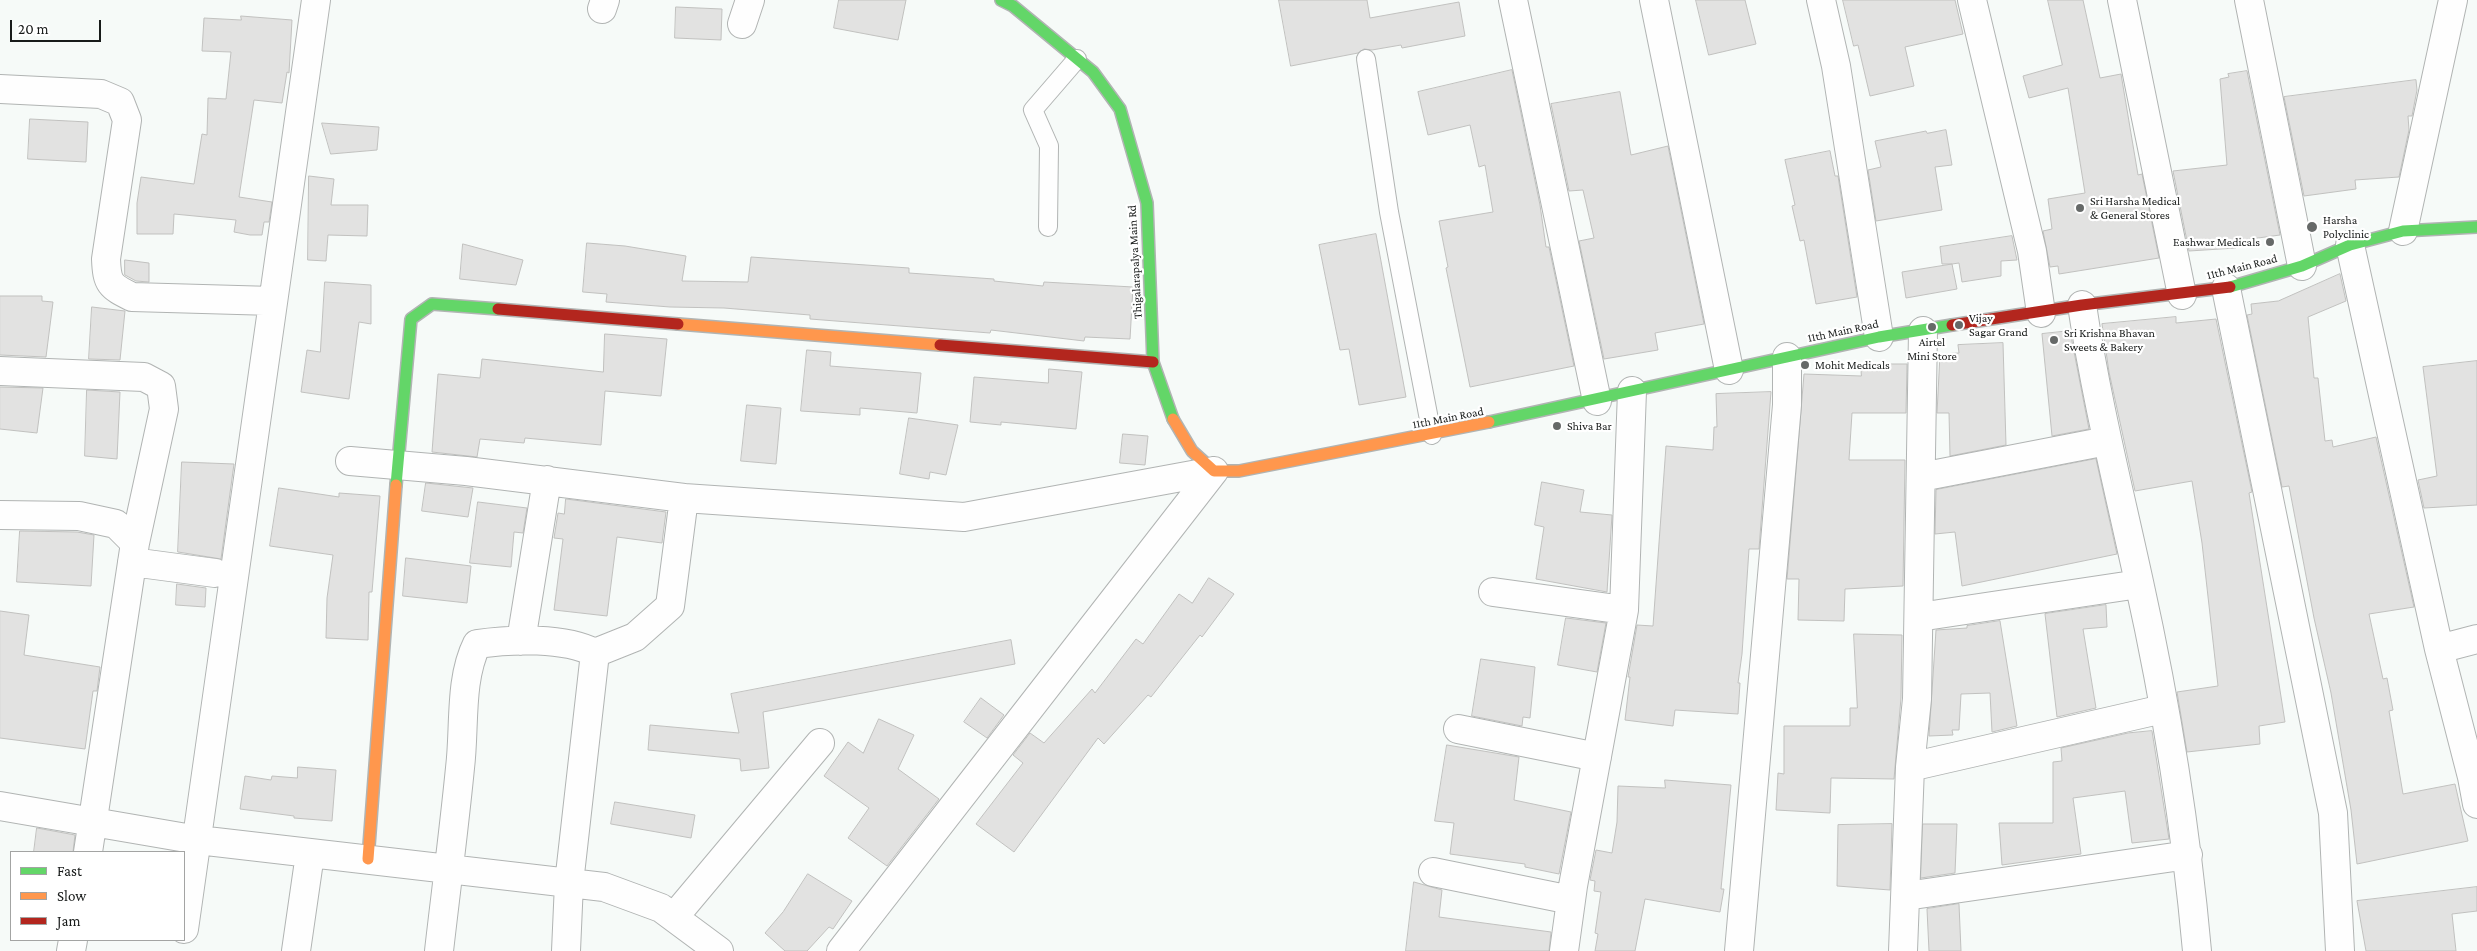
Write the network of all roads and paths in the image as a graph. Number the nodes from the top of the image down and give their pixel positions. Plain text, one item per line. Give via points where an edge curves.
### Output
1 (316, 0) edge
2 (1001, 0) edge
3 (1513, 0) edge
4 (1654, 0) edge
5 (1821, 0) edge
6 (1972, 0) edge
7 (2122, 0) edge
8 (2249, 0) edge
9 (2453, 0) edge
10 (1077, 60) junction
11 (1366, 60) dead end
12 (0, 89) edge
13 (1048, 226) dead end
14 (2477, 227) edge
15 (2403, 230) junction
16 (2350, 245) junction
17 (2302, 266) junction
18 (2226, 288) junction
19 (2182, 295) junction
20 (273, 302) junction
21 (2082, 306) junction
22 (2041, 312) junction
23 (1923, 331) junction
24 (1879, 337) junction
25 (1787, 357) junction
26 (1153, 362) junction
27 (1729, 370) junction
28 (0, 371) edge
29 (1632, 390) junction
30 (1597, 401) junction
31 (1432, 435) junction
32 (2107, 441) junction
33 (350, 461) dead end
34 (398, 464) junction
35 (1214, 470) junction
36 (1921, 476) junction
37 (547, 480) junction
38 (684, 498) junction
39 (0, 515) edge
40 (134, 553) junction
41 (215, 573) dead end
42 (2139, 584) junction
43 (1493, 592) dead end
44 (1624, 610) junction
45 (1919, 617) junction
46 (2477, 639) edge
47 (521, 641) junction
48 (2439, 649) junction
49 (595, 653) junction
50 (2162, 709) junction
51 (1458, 729) dead end
52 (820, 743) dead end
53 (1597, 757) junction
54 (1910, 767) junction
55 (2475, 777) edge
56 (2477, 804) edge
57 (0, 806) edge
58 (93, 822) junction
59 (198, 840) junction
60 (88, 851) edge
61 (310, 854) junction
62 (2188, 855) junction
63 (368, 859) junction
64 (448, 869) junction
65 (1433, 872) dead end
66 (569, 882) junction
67 (1906, 896) junction
68 (1571, 900) junction
69 (674, 917) junction
70 (185, 923) edge
71 (296, 951) edge
72 (439, 951) edge
73 (566, 951) edge
74 (719, 951) edge
75 (841, 951) edge
76 (1564, 951) edge
77 (1739, 951) edge
78 (1903, 951) edge
79 (2197, 951) edge
80 (2340, 951) edge

1 - 20 street
2 - 10 street, Thigalarapalya Main Rd via 1013,6
3 - 30 street
4 - 27 street
5 - 24 street via 1836,66
6 - 22 street via 2032,251
7 - 19 street
8 - 17 street
9 - 15 street
10 - 13 lane via 1033,110 1049,146
10 - 26 street, Thigalarapalya Main Rd via 1092,72 1120,109 1147,203
11 - 31 lane via 1389,212
12 - 20 street via 101,94 120,102 127,120 106,259 107,277 113,287 132,297
14 - 15 street, 11th Main Road
15 - 16 street, 11th Main Road
16 - 17 street, 11th Main Road
16 - 48 street
17 - 18 street, 11th Main Road
18 - 19 street, 11th Main Road
18 - 80 street via 2333,813
19 - 21 street, 11th Main Road
20 - 59 street
21 - 22 street, 11th Main Road
21 - 32 street
22 - 23 street, 11th Main Road
23 - 24 street, 11th Main Road
23 - 36 street
24 - 25 street, 11th Main Road
25 - 27 street, 11th Main Road
25 - 77 street via 1787,405
26 - 34 street via 432,304 411,319
26 - 35 street, Thigalarapalya Main Rd via 1170,413 1192,451
27 - 29 street, 11th Main Road
28 - 40 street via 144,378 161,386 164,409
29 - 30 street, 11th Main Road
29 - 44 street
30 - 31 street, 11th Main Road
31 - 35 street, 11th Main Road via 1238,470
32 - 36 street
32 - 42 street
33 - 34 street
34 - 37 street
34 - 63 street
35 - 38 street via 964,517
35 - 75 street
36 - 45 street
37 - 38 street
37 - 47 street
38 - 49 street via 670,606 635,637
39 - 40 street via 79,516 116,524
40 - 41 street
40 - 58 street
42 - 45 street
42 - 50 street
43 - 44 street
44 - 53 street
45 - 54 street via 1917,699
46 - 48 street
47 - 49 street via 577,645
47 - 64 street via 477,644 470,657
48 - 55 street
49 - 66 street
50 - 54 street
50 - 62 street
51 - 53 street
52 - 69 street
53 - 68 street
54 - 67 street
55 - 56 street
57 - 58 street
58 - 59 street
58 - 60 street
59 - 61 street
59 - 70 street
61 - 63 street
61 - 71 street
62 - 67 street
62 - 79 street
63 - 64 street
64 - 66 street
64 - 72 street
65 - 68 street
66 - 69 street via 604,887 661,908
66 - 73 street
67 - 78 street
68 - 76 street
69 - 74 street

